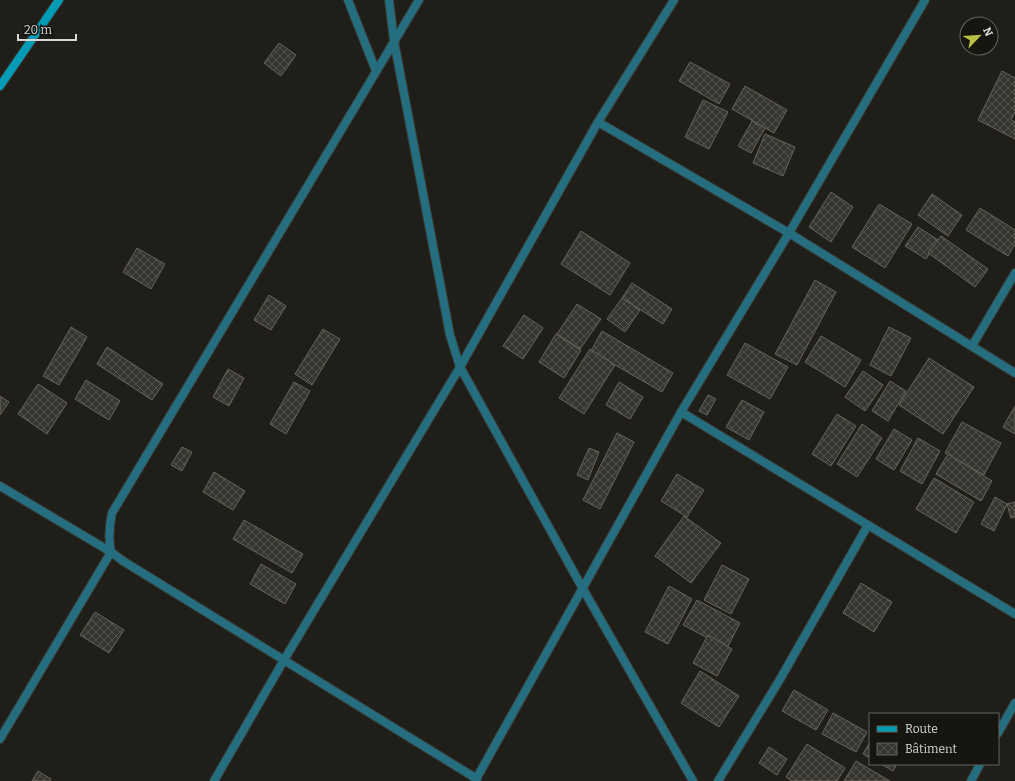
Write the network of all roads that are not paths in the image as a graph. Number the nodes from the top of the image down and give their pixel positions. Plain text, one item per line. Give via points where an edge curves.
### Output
1 (59, 0) edge
2 (348, 0) edge
3 (389, 0) edge
4 (418, 0) edge
5 (674, 0) edge
6 (925, 0) edge
7 (394, 41) junction
8 (376, 71) junction
9 (0, 86) edge
10 (598, 122) junction
11 (789, 234) junction
12 (1015, 273) edge
13 (972, 346) junction
14 (460, 367) junction
15 (1015, 373) edge
16 (681, 412) junction
17 (0, 486) edge
18 (868, 525) junction
19 (111, 552) junction
20 (583, 589) junction
21 (1015, 614) edge
22 (284, 660) junction
23 (1015, 702) edge
24 (999, 730) edge
25 (0, 739) edge
26 (979, 765) edge
27 (476, 780) edge
28 (214, 781) edge
29 (693, 781) edge
30 (718, 781) edge
31 (970, 781) edge

1 - 9 main road
2 - 8 street
3 - 7 street
4 - 7 street
5 - 10 street
6 - 11 street
7 - 8 street
7 - 14 street via 450,335
8 - 19 street via 112,513 109,525
10 - 11 street
10 - 14 street
11 - 13 street
11 - 16 street
12 - 13 street
13 - 15 street
14 - 20 street
14 - 22 street
16 - 18 street
16 - 20 street
17 - 19 street
18 - 21 street
18 - 30 street via 779,681
19 - 22 street
19 - 25 street
20 - 27 street
20 - 29 street
22 - 27 street
22 - 28 street
23 - 24 street
26 - 31 street

